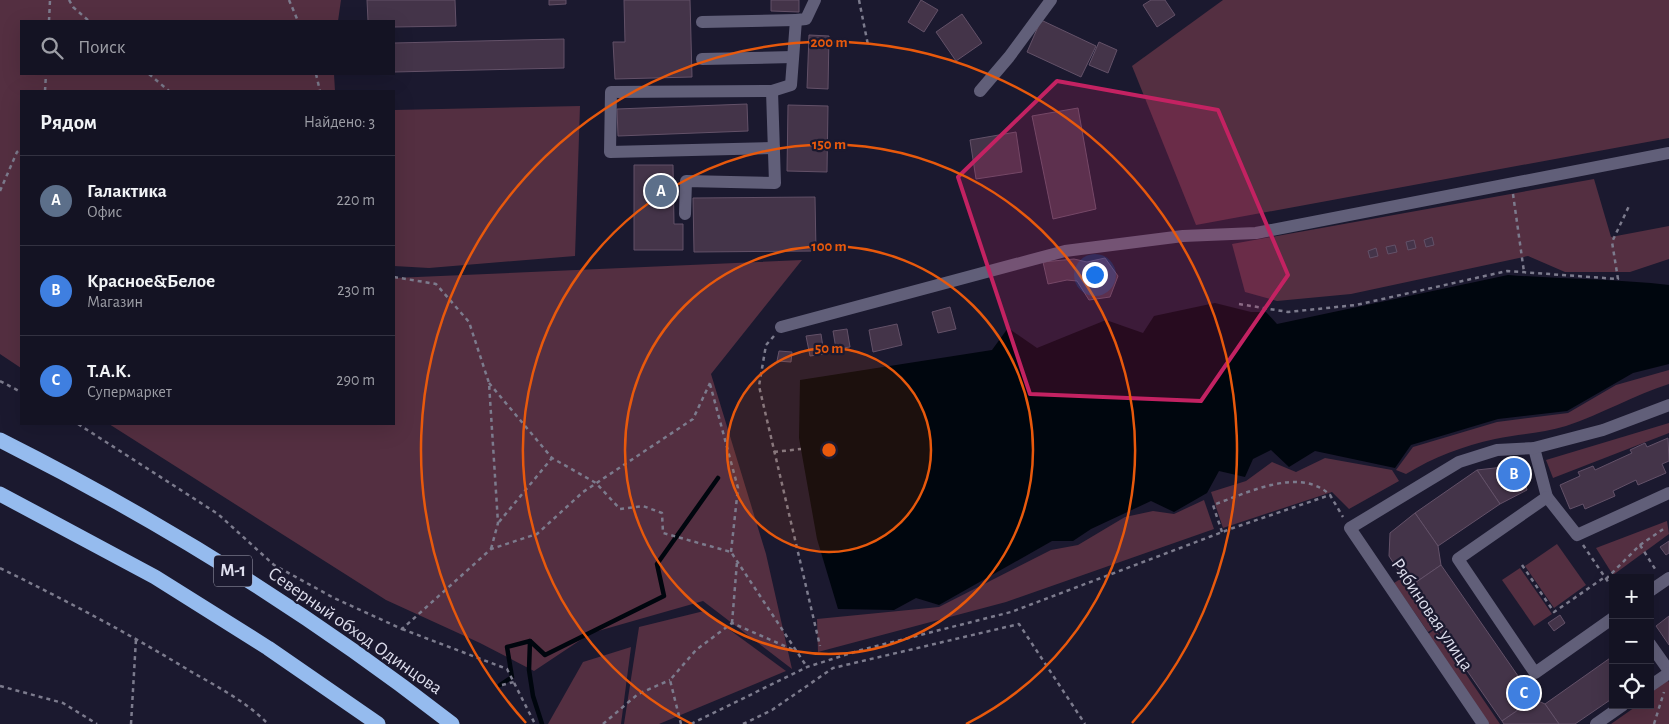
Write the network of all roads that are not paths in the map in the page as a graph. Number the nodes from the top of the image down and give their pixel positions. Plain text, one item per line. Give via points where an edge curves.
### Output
1 (815, 0) edge
2 (1051, 0) edge
3 (796, 20) junction
4 (702, 22) dead end
5 (793, 57) junction
6 (702, 59) dead end
7 (772, 90) junction
8 (980, 91) dead end
9 (774, 148) junction
10 (1669, 153) edge
11 (685, 214) dead end
12 (781, 327) road end
13 (1669, 405) edge
14 (0, 440) edge
15 (1534, 448) junction
16 (1669, 493) edge
17 (0, 494) edge
18 (1547, 497) junction
19 (1666, 579) edge
20 (1654, 588) edge
21 (1612, 619) edge
22 (1654, 650) edge
23 (1669, 672) edge
24 (1654, 683) edge
25 (1617, 709) edge
26 (378, 724) edge
27 (452, 724) edge
28 (1483, 724) edge
29 (1596, 724) edge

1 - 3 street via 806,19
2 - 8 street
3 - 4 street
3 - 5 street
5 - 6 street
5 - 7 street via 791,85
7 - 9 street
7 - 9 street via 610,92 610,152
9 - 11 street via 775,183 686,181
10 - 12 street via 1256,233 1183,236 1065,251
13 - 15 street via 1603,430
14 - 27 highway, Северный обход Одинцова / М-1 via 62,471 186,542 297,612
15 - 18 street
15 - 28 street, Рябиновая улица via 1497,450 1459,462 1350,528
16 - 18 street via 1577,536
17 - 26 highway, М-1 via 156,577 268,648
18 - 21 street via 1458,559 1535,673
19 - 20 street
22 - 23 street
23 - 24 street
25 - 29 street

